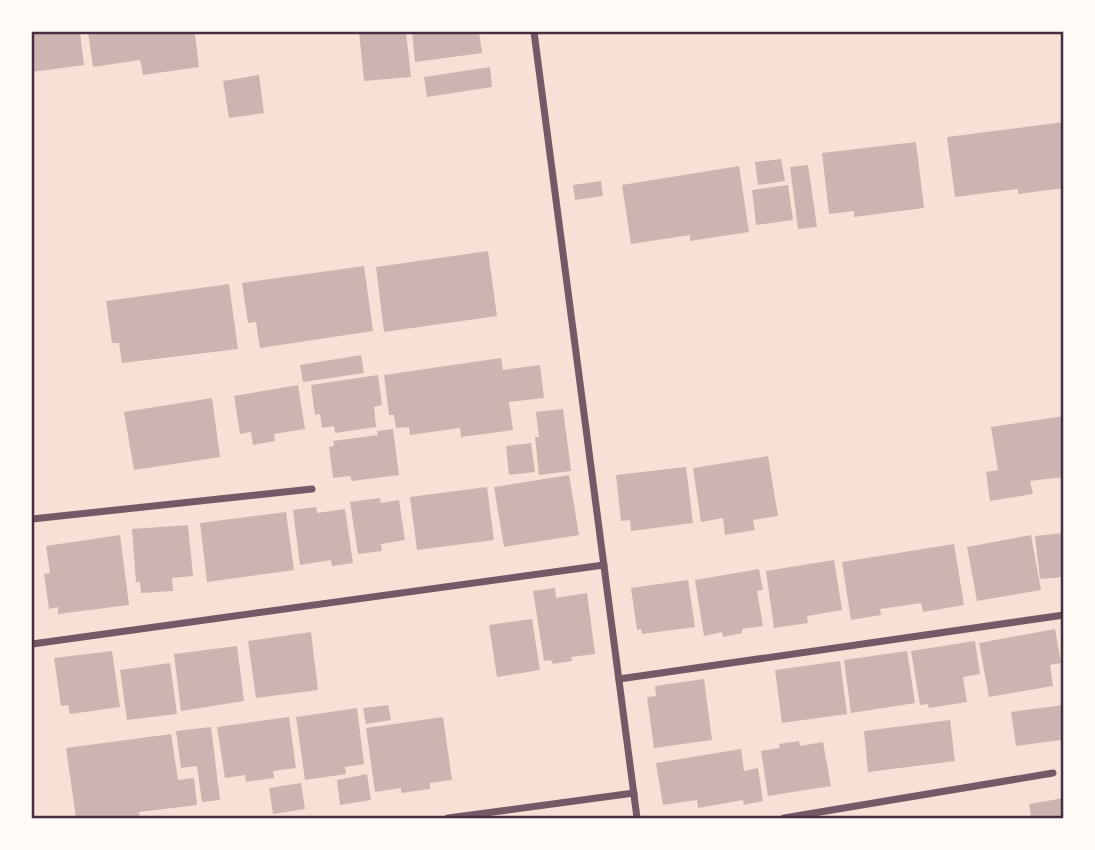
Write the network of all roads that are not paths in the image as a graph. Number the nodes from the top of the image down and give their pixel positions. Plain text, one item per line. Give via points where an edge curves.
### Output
1 (534, 32) edge
2 (312, 489) dead end
3 (32, 519) edge
4 (604, 565) junction
5 (1063, 615) edge
6 (32, 644) edge
7 (619, 679) junction
8 (1053, 773) dead end
9 (634, 793) junction
10 (447, 818) edge
11 (637, 818) edge
12 (783, 818) edge

1 - 4 street
2 - 3 street
4 - 6 street
4 - 7 street
5 - 7 street
7 - 9 street
8 - 12 street
9 - 10 street
9 - 11 street

